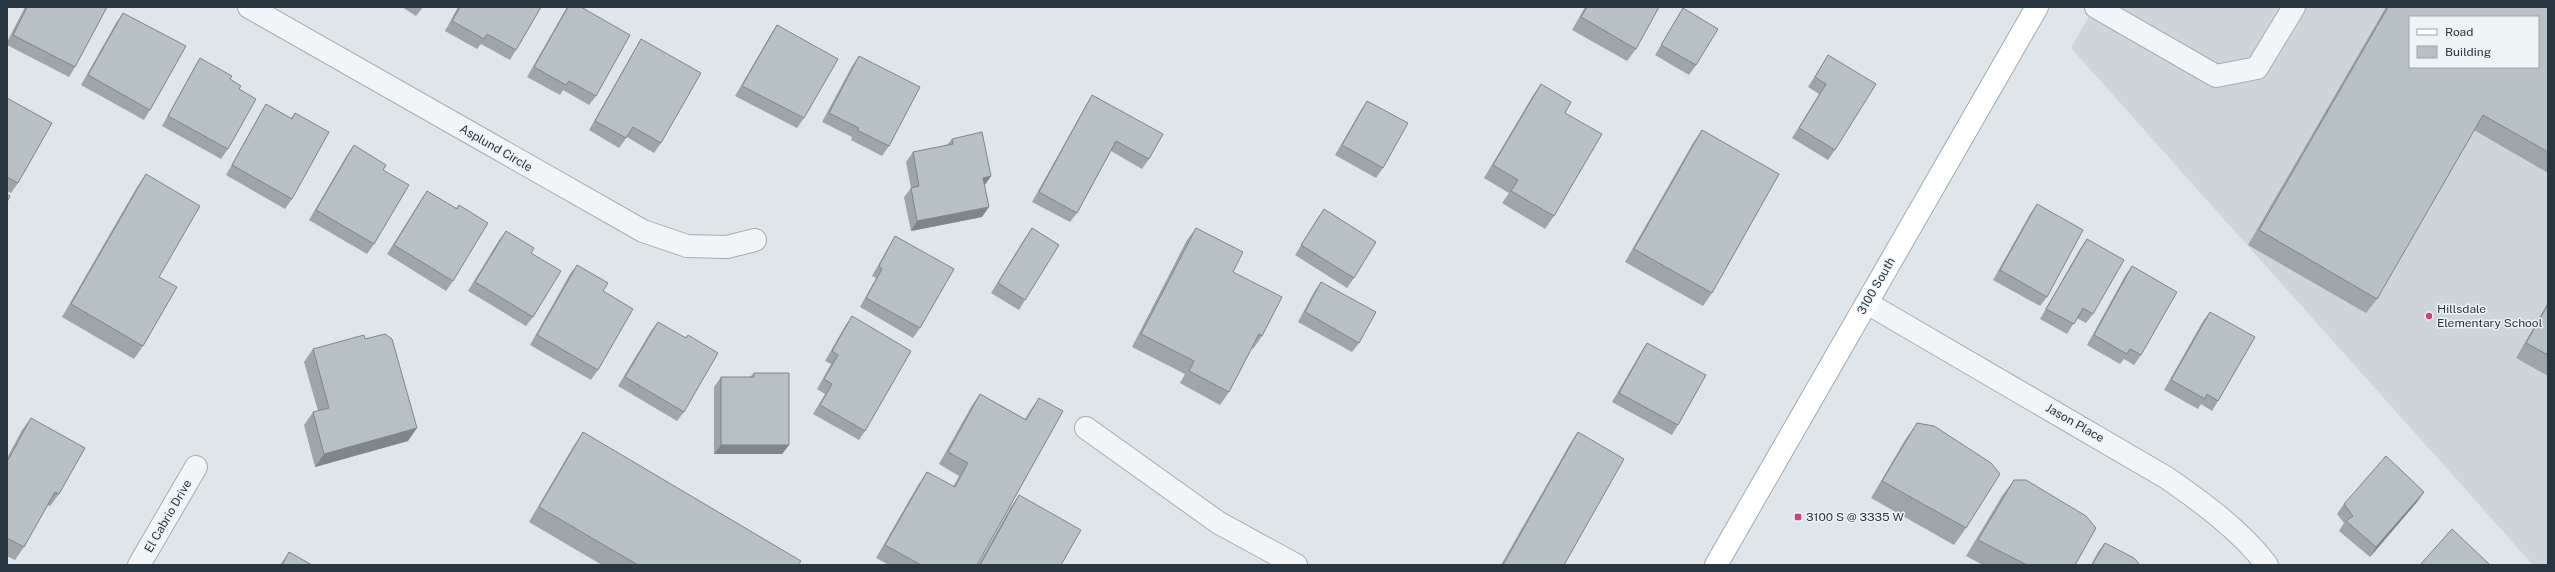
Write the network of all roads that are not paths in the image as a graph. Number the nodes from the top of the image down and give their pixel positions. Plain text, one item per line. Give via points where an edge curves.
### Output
1 (249, 7) edge
2 (2037, 7) edge
3 (2096, 7) edge
4 (2294, 7) edge
5 (755, 240) dead end
6 (1867, 303) junction
7 (1086, 428) dead end
8 (196, 467) dead end
9 (139, 565) edge
10 (1296, 565) edge
11 (1716, 565) edge
12 (2267, 565) edge

1 - 5 street, Asplund Circle via 644,231 687,246 727,247
2 - 6 main road, 3100 South
3 - 4 street via 2216,76 2257,68
6 - 11 main road, 3100 South
6 - 12 street, Jason Place via 2167,478 2235,530
7 - 10 street via 1219,523
8 - 9 street, El Cabrio Drive

